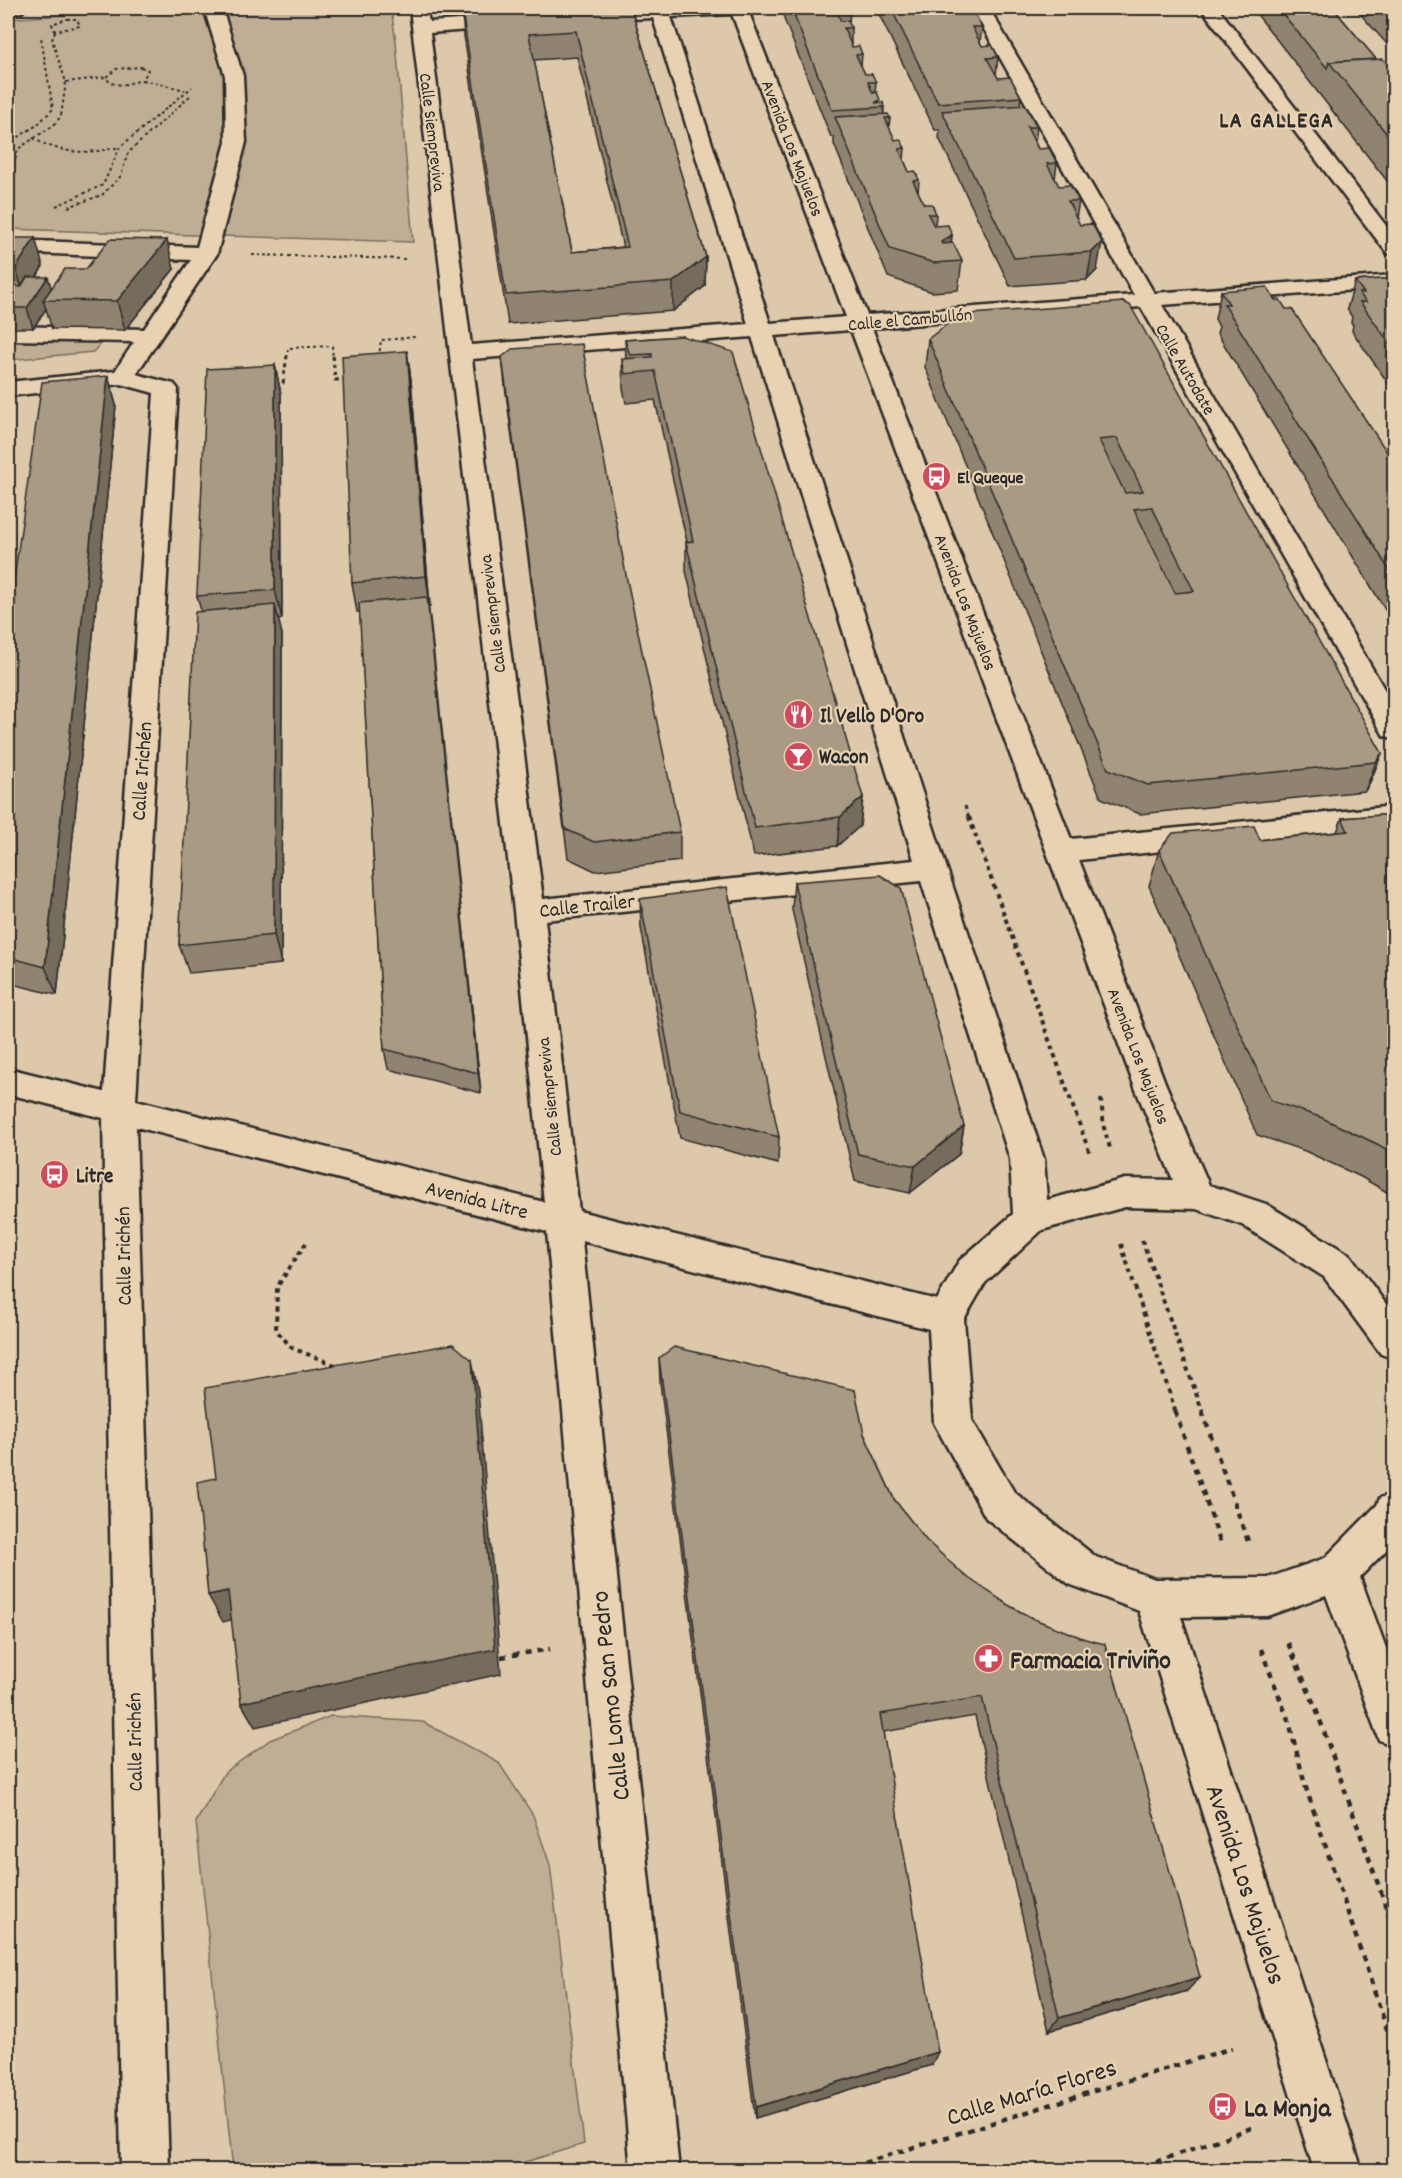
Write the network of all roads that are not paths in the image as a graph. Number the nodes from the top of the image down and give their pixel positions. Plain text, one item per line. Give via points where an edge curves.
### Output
1 (8, 8) edge
2 (16, 8) edge
3 (213, 8) edge
4 (738, 8) edge
5 (980, 8) edge
6 (1209, 8) edge
7 (659, 10) edge
8 (419, 18) edge
9 (569, 18) edge
10 (523, 21) edge
11 (8, 246) edge
12 (1395, 249) edge
13 (206, 254) junction
14 (1395, 281) edge
15 (1146, 300) junction
16 (860, 323) junction
17 (762, 331) junction
18 (8, 333) edge
19 (151, 336) junction
20 (460, 344) junction
21 (122, 378) junction
22 (8, 389) edge
23 (1395, 729) edge
24 (1395, 816) edge
25 (1061, 851) junction
26 (932, 869) junction
27 (529, 911) junction
28 (8, 1081) edge
29 (119, 1109) junction
30 (1196, 1195) junction
31 (1030, 1219) junction
32 (563, 1221) junction
33 (946, 1318) junction
34 (1395, 1343) edge
35 (1395, 1511) edge
36 (1338, 1572) junction
37 (1155, 1598) junction
38 (1395, 1725) edge
39 (145, 2170) edge
40 (655, 2170) edge
41 (1338, 2170) edge

1 - 2 street
3 - 13 street via 234,79 236,142
4 - 7 street
4 - 16 street, Avenida Los Majuelos
5 - 15 street, Calle Autodate
6 - 12 street
7 - 9 street
7 - 17 street
8 - 10 street
8 - 20 street, Calle Siempreviva
11 - 13 street
13 - 19 street
14 - 15 street, Calle el Cambullón
15 - 16 street, Calle el Cambullón
15 - 23 street, Calle Autodate
16 - 17 street, Calle el Cambullón
16 - 25 street, Avenida Los Majuelos
17 - 20 street, Calle el Cambullón
17 - 26 street
18 - 19 street
19 - 21 street
20 - 27 street, Calle Siempreviva
21 - 22 street
21 - 29 street, Calle Irichén via 166,389
24 - 25 street
25 - 30 street, Avenida Los Majuelos
26 - 27 street, Calle Trailer
26 - 31 street via 1027,1159
27 - 32 street, Calle Siempreviva
28 - 29 street, Avenida Litre
29 - 32 street, Avenida Litre
29 - 39 street, Calle Irichén
30 - 31 street via 1125,1193
30 - 34 street via 1254,1214 1337,1266
31 - 33 street via 972,1272
32 - 33 street, Avenida Litre
32 - 40 street, Calle Lomo San Pedro
33 - 37 street via 953,1423 1000,1505 1083,1571
35 - 36 street
36 - 37 street via 1268,1598
36 - 38 street
37 - 41 street, Avenida Los Majuelos

